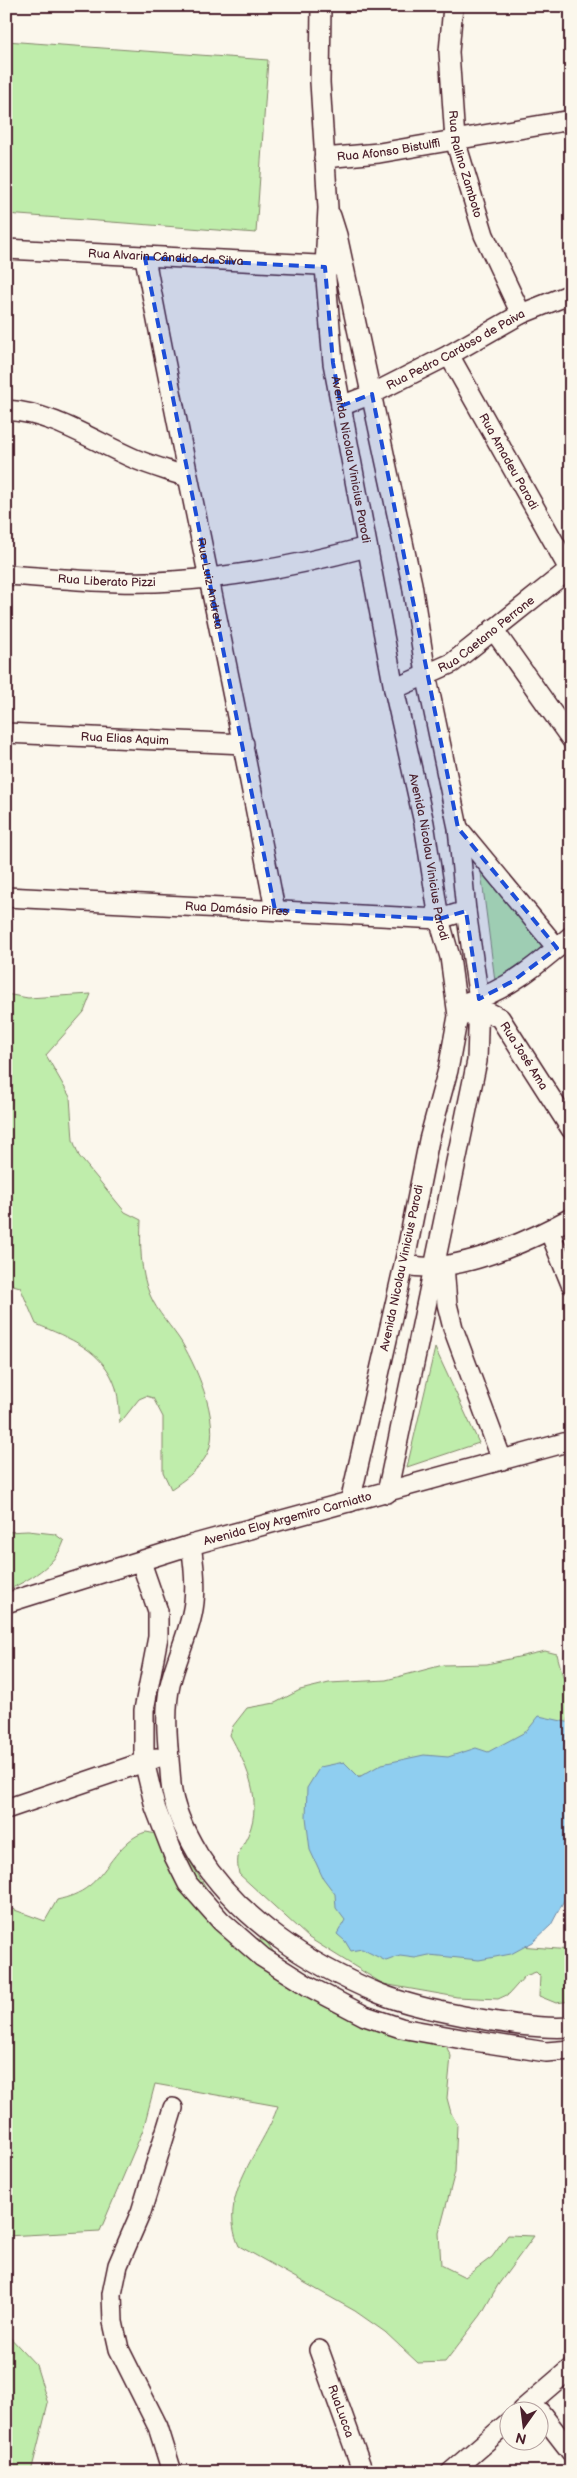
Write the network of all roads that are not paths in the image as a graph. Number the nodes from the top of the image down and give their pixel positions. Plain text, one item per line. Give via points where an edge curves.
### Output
1 (321, 6) edge
2 (454, 6) edge
3 (571, 120) edge
4 (455, 140) junction
5 (324, 158) junction
6 (328, 208) junction
7 (6, 249) edge
8 (145, 258) junction
9 (344, 266) junction
10 (325, 267) junction
11 (571, 294) edge
12 (521, 314) junction
13 (449, 355) junction
14 (372, 394) junction
15 (341, 406) junction
16 (6, 410) edge
17 (187, 477) junction
18 (367, 547) junction
19 (570, 569) edge
20 (6, 575) edge
21 (208, 578) junction
22 (494, 629) junction
23 (426, 674) junction
24 (394, 688) junction
25 (6, 733) edge
26 (571, 740) edge
27 (244, 744) junction
28 (458, 828) junction
29 (6, 897) edge
30 (275, 910) junction
31 (466, 911) junction
32 (439, 919) junction
33 (564, 942) edge
34 (479, 1006) junction
35 (457, 1010) junction
36 (571, 1129) edge
37 (571, 1218) edge
38 (549, 1230) junction
39 (404, 1265) junction
40 (439, 1266) junction
41 (571, 1284) edge
42 (571, 1441) edge
43 (502, 1460) junction
44 (387, 1493) junction
45 (350, 1502) junction
46 (191, 1545) junction
47 (141, 1562) junction
48 (6, 1603) edge
49 (170, 1754) junction
50 (144, 1761) junction
51 (6, 1809) edge
52 (571, 2027) edge
53 (571, 2050) edge
54 (173, 2108) dead end
55 (320, 2350) dead end
56 (571, 2368) edge
57 (541, 2400) edge
58 (550, 2428) edge
59 (500, 2430) edge
60 (571, 2452) edge
61 (172, 2472) edge
62 (363, 2472) edge
63 (451, 2472) edge

1 - 5 street, Avenida Nicolau Vinicius Parodi
2 - 4 street, Rua Ralino Zamboto via 449,52
3 - 4 street, Rua Afonso Bistulffi
4 - 5 street, Rua Afonso Bistulffi
4 - 12 street, Rua Ralino Zamboto via 484,235
5 - 6 street, Avenida Nicolau Vinicius Parodi
6 - 9 street, Avenida Nicolau Vinicius Parodi
6 - 10 street, Avenida Nicolau Vinicius Parodi
7 - 8 street, Rua Alvarin Cândido da Silva
8 - 10 street, Rua Alvarin Cândido da Silva
8 - 17 street, Rua Luiz Andreta
9 - 10 street, Rua Alvarin Cândido da Silva
9 - 14 street, Avenida Nicolau Vinicius Parodi
10 - 15 street, Avenida Nicolau Vinicius Parodi via 333,363
11 - 12 street, Rua Pedro Cardoso de Paiva
12 - 13 street, Rua Pedro Cardoso de Paiva
13 - 14 street, Rua Pedro Cardoso de Paiva
13 - 19 street, Rua Amadeu Parodi
14 - 15 street, Rua Pedro Cardoso de Paiva
14 - 23 street, Avenida Nicolau Vinicius Parodi via 412,584
15 - 18 street, Avenida Nicolau Vinicius Parodi
16 - 17 street via 40,416 71,427 136,460
17 - 21 street, Rua Luiz Andreta
18 - 21 street, Rua Liberato Pizzi via 304,564
18 - 24 street, Avenida Nicolau Vinicius Parodi
19 - 22 street, Rua Caetano Perrone
20 - 21 street, Rua Liberato Pizzi via 145,582
21 - 27 street, Rua Luiz Andreta
22 - 23 street, Rua Caetano Perrone via 452,663
22 - 26 street
23 - 24 street, Rua Caetano Perrone
23 - 28 street, Avenida Nicolau Vinicius Parodi
24 - 32 street, Avenida Nicolau Vinicius Parodi via 424,823
25 - 27 street, Rua Elias Aquim
27 - 30 street, Rua Luiz Andreta
28 - 31 street, Avenida Nicolau Vinicius Parodi
28 - 33 street
29 - 30 street, Rua Damásio Pires
30 - 32 street, Rua Damásio Pires
31 - 32 street, Rua Damásio Pires
31 - 34 street, Avenida Nicolau Vinicius Parodi
32 - 35 street, Avenida Nicolau Vinicius Parodi via 450,958
33 - 34 street
34 - 35 street
34 - 36 street, Rua José Ama via 500,1018
34 - 40 street, Avenida Nicolau Vinicius Parodi via 477,1061
35 - 39 street, Avenida Nicolau Vinicius Parodi via 448,1070 429,1140
37 - 38 street
38 - 40 street via 484,1255
38 - 41 street
39 - 40 street
39 - 45 street, Avenida Nicolau Vinicius Parodi
40 - 43 street via 453,1328
40 - 44 street, Avenida Nicolau Vinicius Parodi
42 - 43 street, Avenida Eloy Argemiro Carniatto
43 - 44 street, Avenida Eloy Argemiro Carniatto
44 - 45 street, Avenida Eloy Argemiro Carniatto
45 - 46 street, Avenida Eloy Argemiro Carniatto
46 - 47 street, Avenida Eloy Argemiro Carniatto
46 - 49 street via 194,1603 170,1686
47 - 48 street, Avenida Eloy Argemiro Carniatto
47 - 50 street via 158,1611 158,1637 144,1710
49 - 50 street
49 - 52 street via 171,1787 186,1833 214,1879 266,1930 315,1961 378,1993 428,2009 498,2023
50 - 51 street
50 - 53 street via 155,1807 188,1884 221,1921 262,1957 365,2016 400,2028 546,2052
54 - 61 street via 140,2212 118,2265 112,2294 113,2322 119,2349 158,2427
55 - 62 street, RuaLucca
56 - 57 street
58 - 60 street
59 - 63 street

